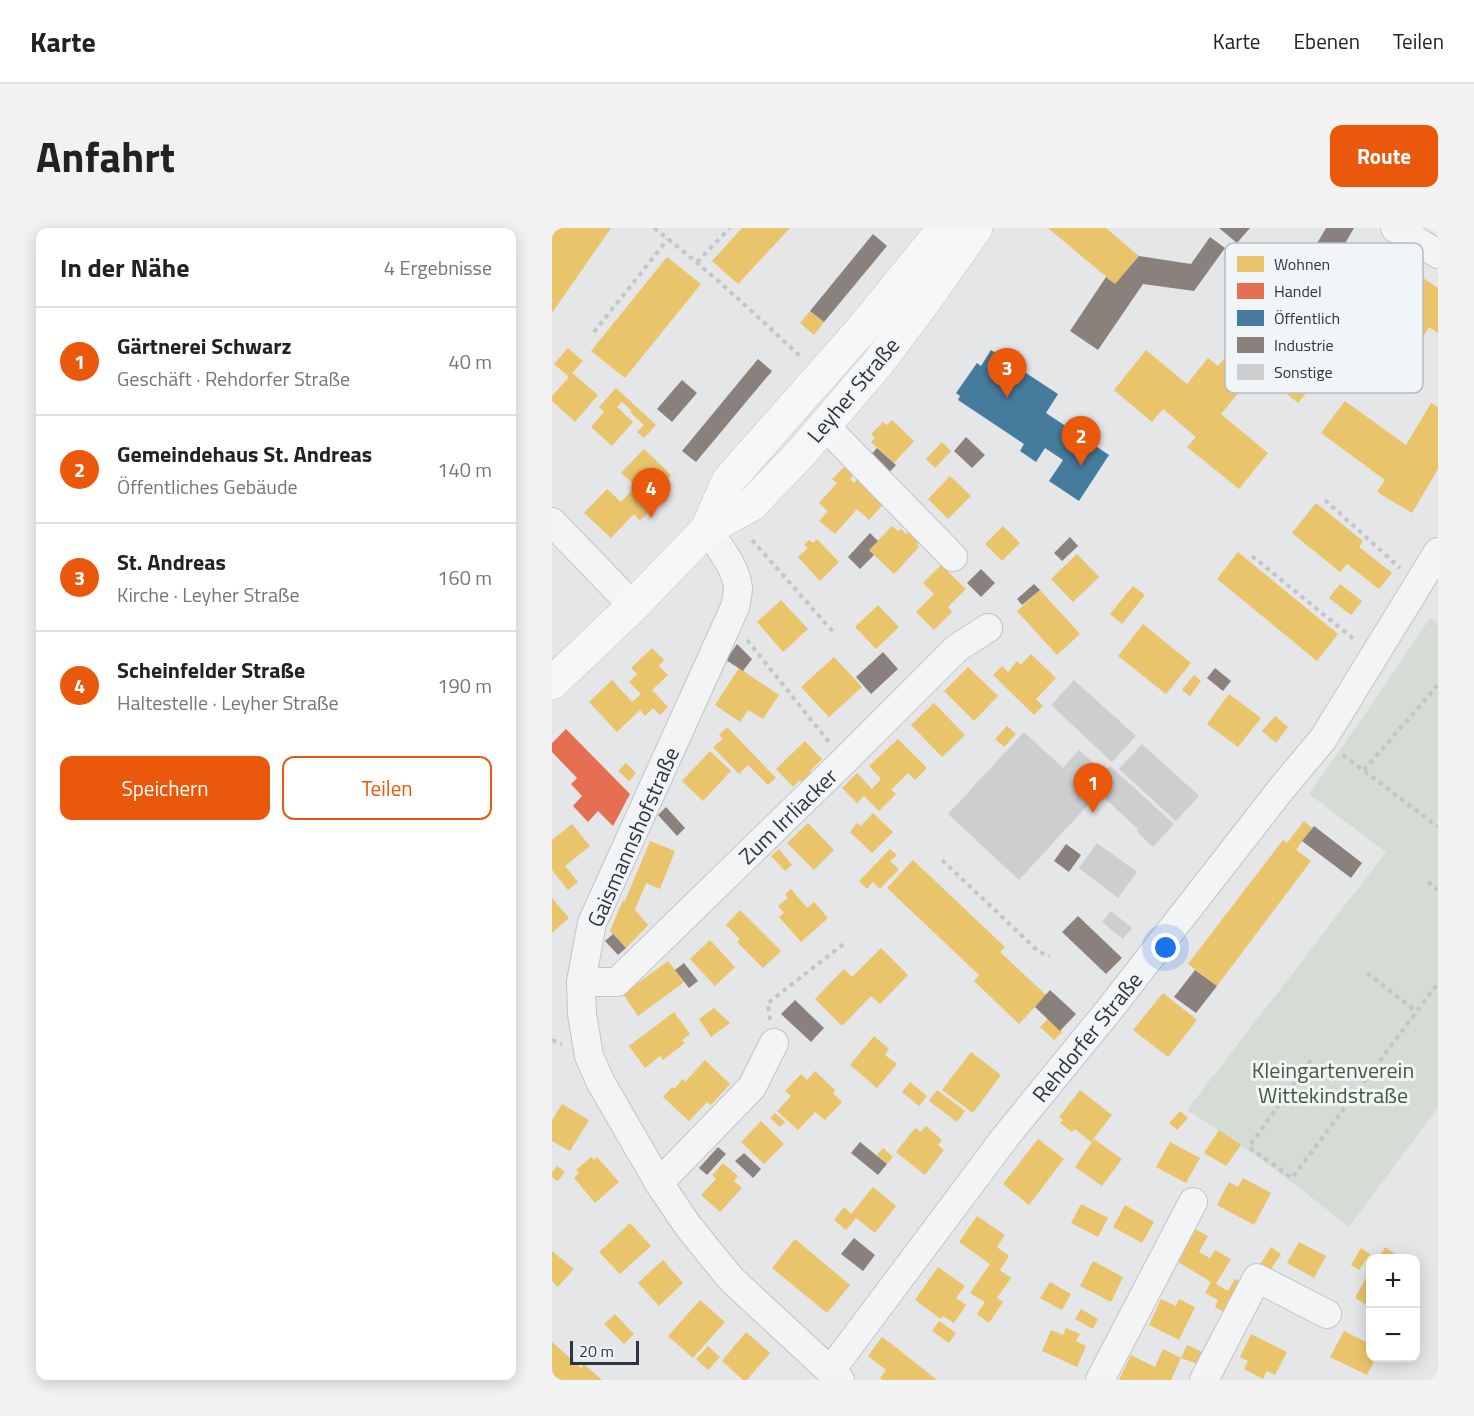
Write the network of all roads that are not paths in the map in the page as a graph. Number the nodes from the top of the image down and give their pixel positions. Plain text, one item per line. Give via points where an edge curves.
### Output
1 (944, 228) edge
2 (976, 228) edge
3 (1395, 228) edge
4 (1420, 243) edge
5 (1423, 245) edge
6 (1438, 254) edge
7 (825, 426) junction
8 (552, 522) edge
9 (707, 529) junction
10 (1438, 552) edge
11 (953, 556) dead end
12 (633, 606) junction
13 (988, 628) dead end
14 (552, 683) edge
15 (581, 982) junction
16 (774, 1043) road end
17 (659, 1183) junction
18 (1193, 1202) dead end
19 (1327, 1314) dead end
20 (836, 1375) edge
21 (1100, 1380) edge
22 (1204, 1380) edge

1 - 9 main road, Leyher Straße via 863,328 728,481
2 - 7 main road, Leyher Straße via 903,330
3 - 4 street
5 - 6 street
7 - 9 main road, Leyher Straße via 751,505
7 - 11 street
8 - 12 street
9 - 12 main road, Leyher Straße
9 - 15 street, Gaismannshofstraße via 735,576 735,607 592,923
10 - 20 street, Rehdorfer Straße via 1323,739 1007,1135
12 - 14 main road, Leyher Straße
13 - 15 street, Zum Irrliacker via 957,648 617,982
15 - 17 street, Gaismannshofstraße via 589,1056
16 - 17 street via 752,1087
17 - 20 street, Gaismannshofstraße via 730,1279
18 - 21 street
19 - 22 street via 1257,1278

